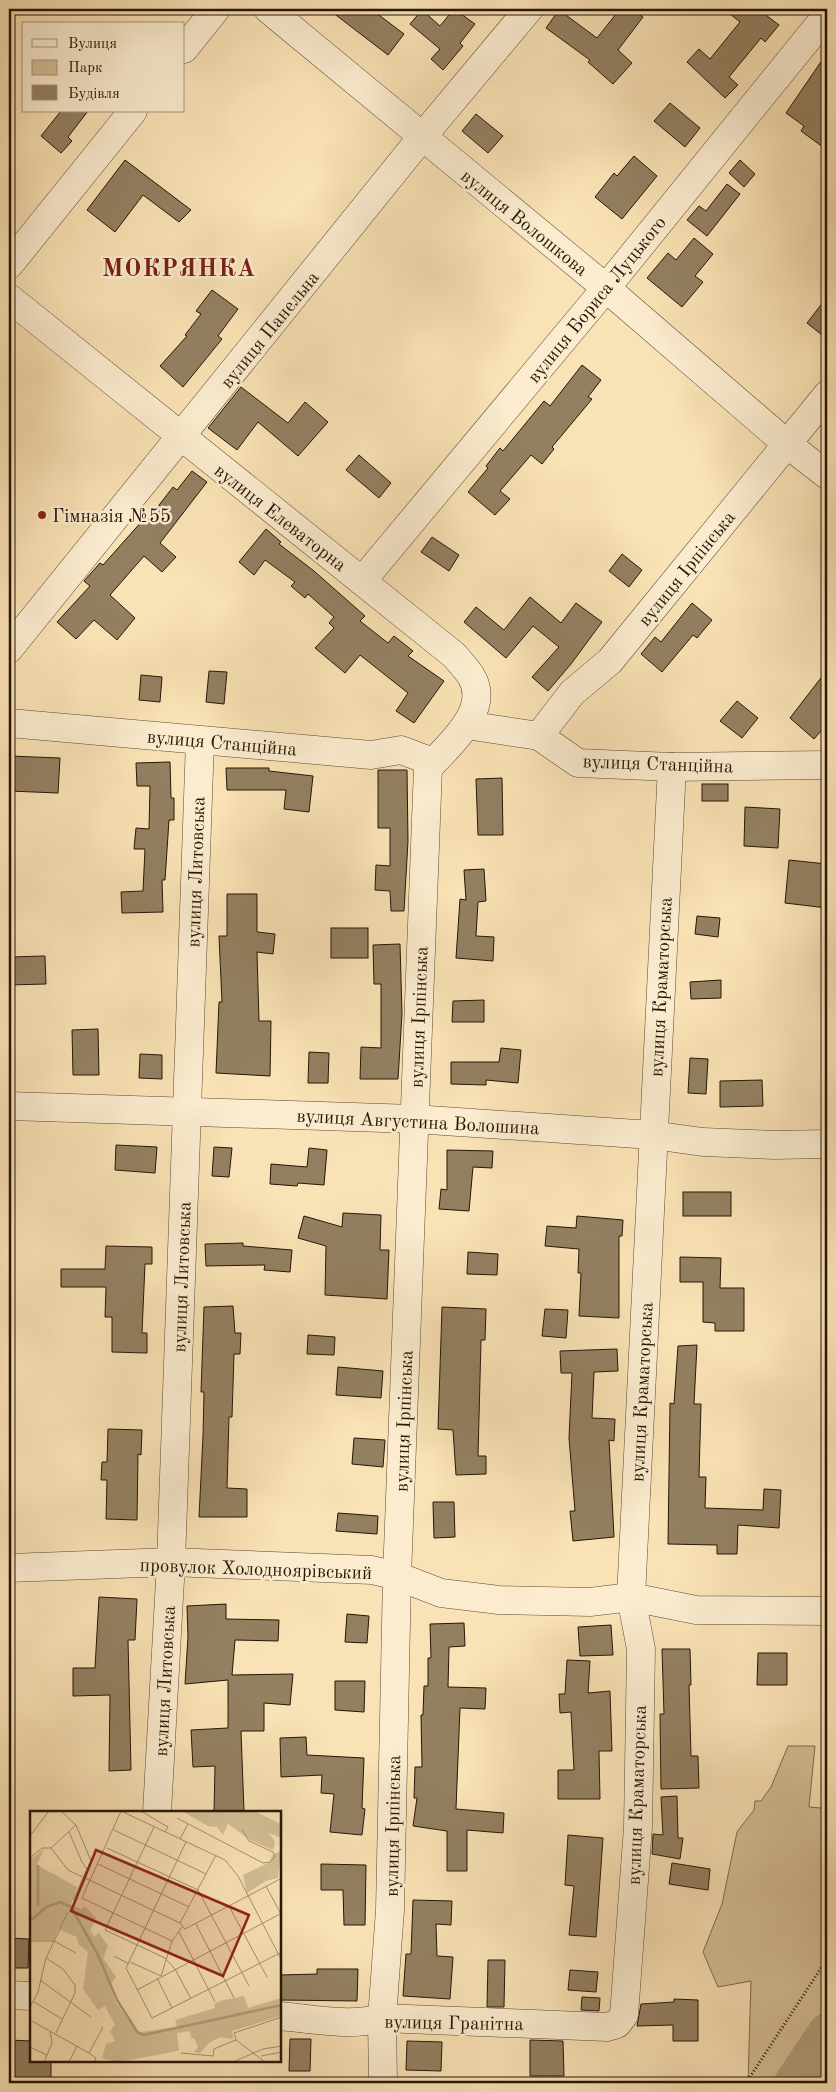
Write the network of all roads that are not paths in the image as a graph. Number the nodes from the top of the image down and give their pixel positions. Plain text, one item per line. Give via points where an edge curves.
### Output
1 (216, 9) edge
2 (268, 9) edge
3 (529, 9) edge
4 (827, 15) edge
5 (185, 48) edge
6 (132, 112) edge
7 (422, 137) junction
8 (9, 265) edge
9 (606, 288) junction
10 (9, 298) edge
11 (827, 395) edge
12 (182, 437) junction
13 (787, 444) junction
14 (827, 475) edge
15 (362, 581) junction
16 (9, 649) edge
17 (9, 723) edge
18 (466, 724) junction
19 (539, 736) junction
20 (200, 741) junction
21 (433, 762) junction
22 (827, 765) edge
23 (672, 767) junction
24 (9, 1106) edge
25 (187, 1112) junction
26 (414, 1119) junction
27 (652, 1135) junction
28 (827, 1144) edge
29 (171, 1562) junction
30 (9, 1568) edge
31 (397, 1576) junction
32 (631, 1597) junction
33 (827, 1611) edge
34 (157, 1811) edge
35 (9, 1995) edge
36 (30, 1996) edge
37 (624, 2015) joint
38 (281, 2016) edge
39 (382, 2018) junction
40 (383, 2083) edge

1 - 5 street
2 - 7 street, вулиця Волошкова
3 - 7 street, вулиця Панельна
4 - 9 street, вулиця Бориса Луцького
6 - 8 street
7 - 9 street, вулиця Волошкова
7 - 12 street, вулиця Панельна
9 - 13 street, вулиця Волошкова
9 - 15 street, вулиця Бориса Луцького
10 - 12 street, вулиця Елеваторна
11 - 13 street, вулиця Ірпінська
12 - 15 street, вулиця Елеваторна
12 - 16 street, вулиця Панельна
13 - 14 street, вулиця Волошкова
13 - 19 street, вулиця Ірпінська via 610,661 572,693
15 - 18 street, вулиця Елеваторна via 454,654 472,677 477,702
17 - 20 street, вулиця Станційна
18 - 19 street, вулиця Станційна
18 - 21 street, вулиця Елеваторна
19 - 23 street, вулиця Станційна via 578,763
20 - 21 street, вулиця Станційна via 371,755 401,750
20 - 25 street, вулиця Литовська
21 - 26 street, вулиця Ірпінська via 428,768
22 - 23 street, вулиця Станційна
23 - 27 street, вулиця Краматорська
24 - 25 street, вулиця Августина Волошина
25 - 26 street, вулиця Августина Волошина
25 - 29 street, вулиця Литовська
26 - 27 street, вулиця Августина Волошина
26 - 31 street, вулиця Ірпінська
27 - 28 street, вулиця Августина Волошина via 739,1144
27 - 32 street, вулиця Краматорська
29 - 30 street, провулок Холодноярівський
29 - 31 street, провулок Холодноярівський via 372,1570
29 - 34 street, вулиця Литовська
31 - 32 street, провулок Холодноярівський via 442,1593 499,1600 590,1602
31 - 39 street, вулиця Ірпінська via 390,1910
32 - 33 street, провулок Холодноярівський via 696,1610
32 - 37 street, вулиця Краматорська via 641,1649 638,1827
35 - 36 street
37 - 39 street, вулиця Гранітна via 616,2024 607,2027
38 - 39 street, вулиця Гранітна via 351,2022
39 - 40 street, вулиця Ірпінська

